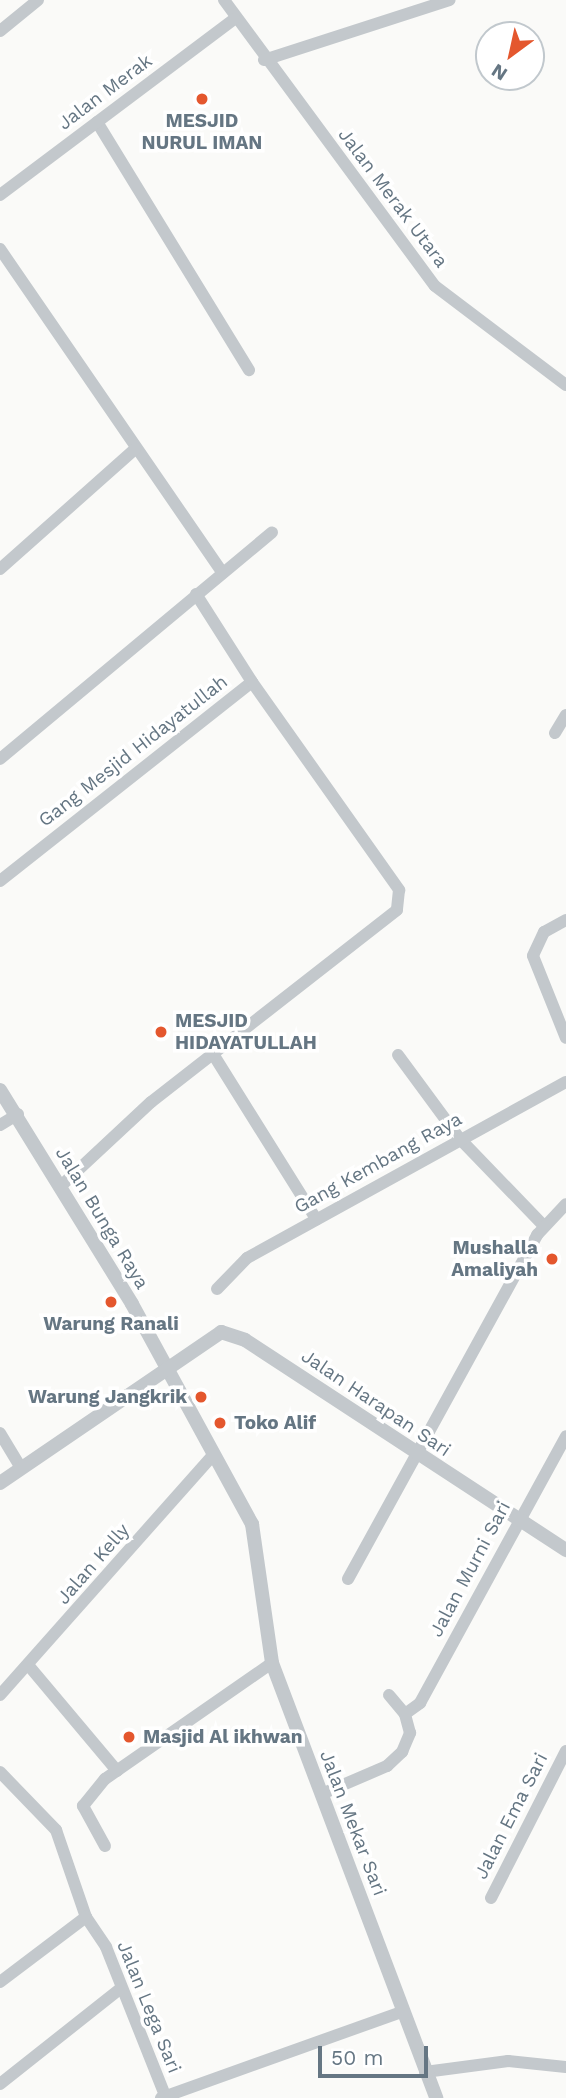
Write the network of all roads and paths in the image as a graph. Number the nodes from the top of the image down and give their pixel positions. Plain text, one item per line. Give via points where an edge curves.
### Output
1 (38, 0) edge
2 (224, 0) edge
3 (450, 0) edge
4 (234, 19) junction
5 (0, 31) edge
6 (264, 60) junction
7 (97, 122) junction
8 (0, 195) edge
9 (0, 249) edge
10 (249, 370) dead end
11 (566, 385) edge
12 (135, 449) junction
13 (272, 532) dead end
14 (0, 569) edge
15 (223, 573) junction
16 (196, 594) junction
17 (252, 682) junction
18 (566, 715) edge
19 (555, 733) dead end
20 (0, 759) edge
21 (0, 881) edge
22 (566, 920) edge
23 (566, 1038) edge
24 (213, 1054) junction
25 (398, 1055) dead end
26 (566, 1082) edge
27 (0, 1090) edge
28 (18, 1114) junction
29 (0, 1125) edge
30 (460, 1139) junction
31 (61, 1186) junction
32 (566, 1204) edge
33 (316, 1219) junction
34 (543, 1225) junction
35 (217, 1289) dead end
36 (163, 1370) junction
37 (0, 1433) edge
38 (566, 1436) edge
39 (418, 1454) junction
40 (212, 1455) junction
41 (21, 1468) junction
42 (0, 1483) edge
43 (517, 1520) junction
44 (566, 1550) edge
45 (348, 1579) dead end
46 (272, 1663) junction
47 (29, 1667) junction
48 (0, 1695) edge
49 (389, 1695) dead end
50 (405, 1714) junction
51 (566, 1751) edge
52 (117, 1771) junction
53 (0, 1772) edge
54 (324, 1793) junction
55 (104, 1846) dead end
56 (491, 1898) dead end
57 (86, 1917) junction
58 (0, 1982) edge
59 (121, 1988) junction
60 (404, 2011) junction
61 (566, 2067) edge
62 (425, 2072) junction
63 (0, 2084) edge
64 (164, 2097) edge
65 (436, 2098) edge

1 - 5 street
2 - 4 street, Jalan Merak Utara
3 - 6 street
4 - 6 street, Jalan Merak Utara
4 - 7 street, Jalan Merak
6 - 11 street, Jalan Merak Utara via 435,286
7 - 8 street, Jalan Merak
7 - 10 street
9 - 12 street
12 - 14 street
12 - 15 street
13 - 15 street
15 - 16 street
16 - 17 street
16 - 20 street
17 - 21 street, Gang Mesjid Hidayatullah
17 - 24 street, Gang Mesjid Hidayatullah via 395,878 401,903
18 - 19 street
22 - 23 street via 544,932 533,956
24 - 31 street, Gang Mesjid Hidayatullah
24 - 33 street
25 - 30 street
26 - 30 street, Gang Kembang Raya
27 - 28 street, Jalan Bunga Raya
28 - 29 street
28 - 31 street, Jalan Bunga Raya
30 - 33 street, Gang Kembang Raya
30 - 34 street
31 - 36 street, Jalan Bunga Raya
32 - 34 street
33 - 35 street, Gang Kembang Raya via 247,1258
34 - 39 street
36 - 39 street, Jalan Harapan Sari via 221,1332 245,1339
36 - 40 street, Jalan Mekar Sari
36 - 41 street, Jalan Harapan Sari
37 - 41 street
38 - 43 street, Jalan Murni Sari
39 - 43 street, Jalan Harapan Sari
39 - 45 street
40 - 46 street, Jalan Mekar Sari via 252,1524
40 - 47 street, Jalan Kelly
41 - 42 street, Jalan Harapan Sari
43 - 44 street, Jalan Harapan Sari
43 - 50 street, Jalan Murni Sari via 420,1703
46 - 52 street
46 - 54 street, Jalan Mekar Sari
47 - 48 street, Jalan Kelly
47 - 52 street
49 - 50 street
50 - 54 street via 410,1733 402,1752 387,1766
51 - 56 street, Jalan Ema Sari
52 - 55 street via 83,1806
53 - 57 street, Jalan Lega Sari via 56,1830
54 - 60 street, Jalan Mekar Sari
57 - 58 street
57 - 59 street, Jalan Lega Sari
59 - 63 street
59 - 64 street, Jalan Lega Sari
60 - 62 street, Jalan Mekar Sari
60 - 64 street
61 - 62 street via 508,2061
62 - 65 street, Jalan Mekar Sari

